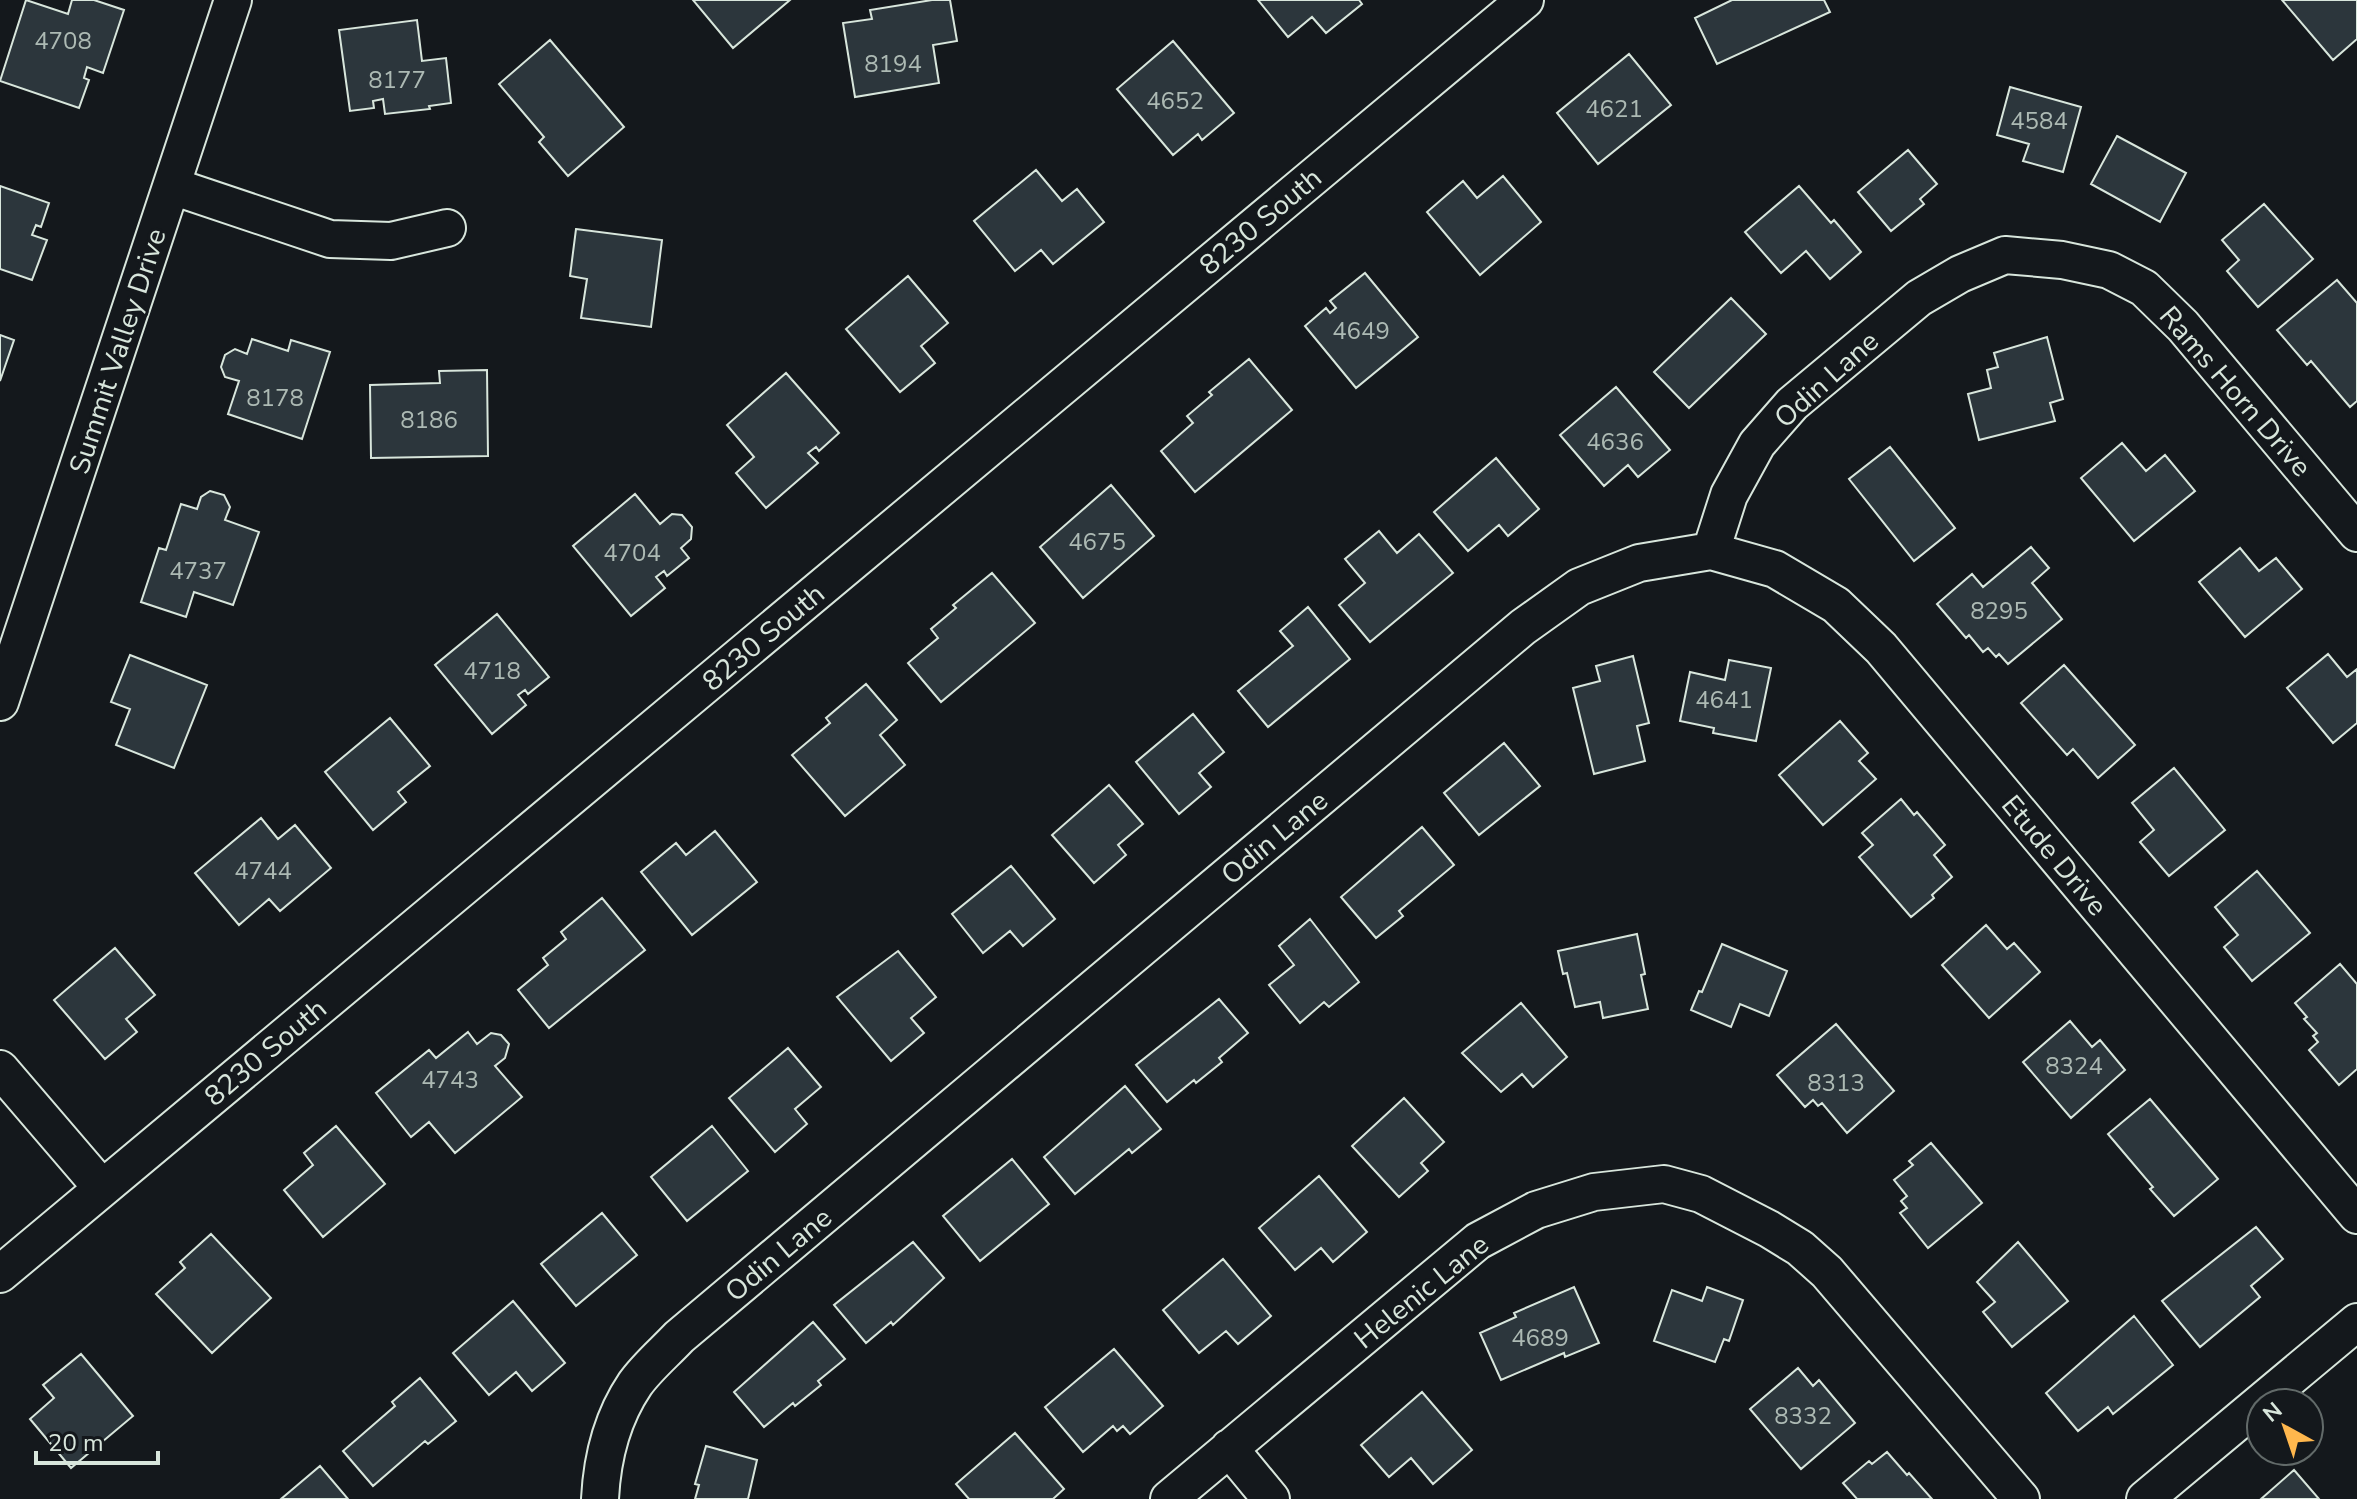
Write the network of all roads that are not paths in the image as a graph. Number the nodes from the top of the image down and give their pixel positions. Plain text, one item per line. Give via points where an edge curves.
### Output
1 (233, 0) edge
2 (1525, 0) edge
3 (172, 186) junction
4 (447, 228) dead end
5 (2005, 255) joint
6 (2357, 533) edge
7 (1711, 551) junction
8 (0, 702) edge
9 (0, 1069) edge
10 (102, 1188) junction
11 (2357, 1215) edge
12 (0, 1274) edge
13 (2357, 1322) edge
14 (1229, 1448) junction
15 (600, 1499) edge
16 (1169, 1499) edge
17 (1271, 1499) edge
18 (2021, 1499) edge
19 (2145, 1499) edge

1 - 3 street, Summit Valley Drive
2 - 10 street, 8230 South
3 - 4 street via 330,239 391,241
3 - 8 street, Summit Valley Drive
5 - 6 street, Rams Horn Drive via 2109,270 2144,288 2183,326
5 - 7 street, Odin Lane via 1919,298 1792,404 1757,444 1729,495
7 - 11 street, Etude Drive via 1775,569 1836,605 1881,648
7 - 15 street, Odin Lane via 1639,563 1579,587 1523,627 679,1337 637,1382 620,1410 604,1457
9 - 10 street
10 - 12 street, 8230 South
13 - 19 street
14 - 16 street, Helenic Lane
14 - 17 street
14 - 18 street, Helenic Lane via 1478,1241 1536,1210 1594,1192 1664,1184 1701,1194 1800,1248 1863,1312

